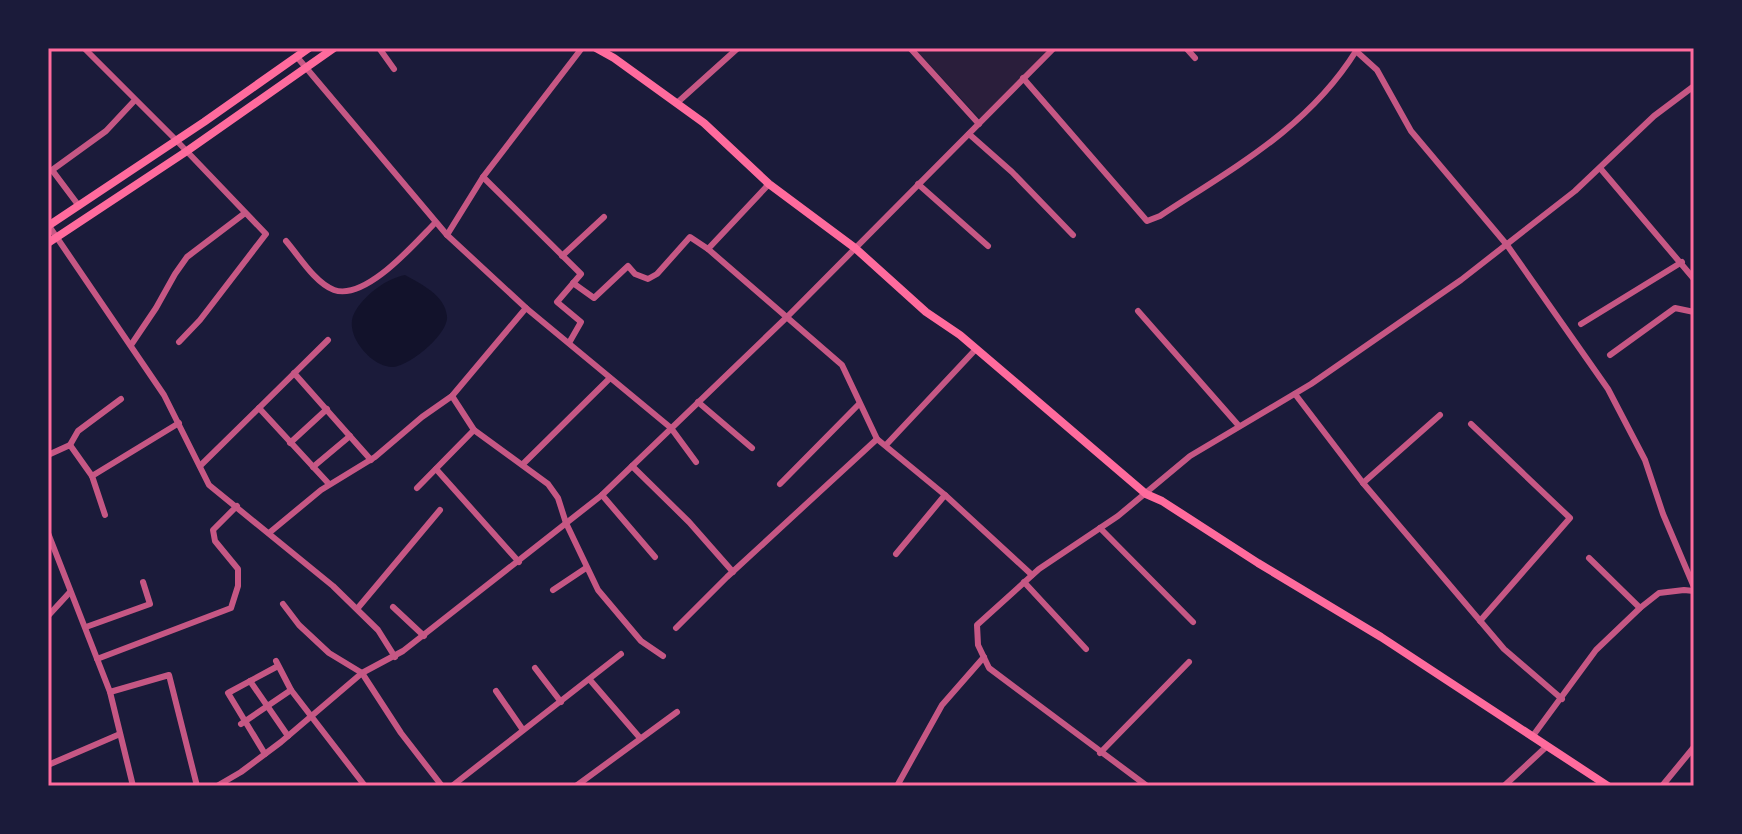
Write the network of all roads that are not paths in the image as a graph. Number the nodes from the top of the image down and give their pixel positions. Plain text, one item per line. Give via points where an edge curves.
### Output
1 (84, 48) edge
2 (309, 48) edge
3 (334, 48) edge
4 (379, 48) edge
5 (582, 48) edge
6 (596, 48) edge
7 (738, 48) edge
8 (910, 48) edge
9 (1054, 48) edge
10 (1186, 48) edge
11 (1356, 50) edge
12 (297, 57) junction
13 (1195, 58) dead end
14 (394, 69) dead end
15 (305, 70) junction
16 (1023, 78) junction
17 (1694, 86) edge
18 (135, 100) junction
19 (678, 102) junction
20 (979, 124) junction
21 (969, 134) junction
22 (176, 140) junction
23 (187, 151) junction
24 (1600, 168) junction
25 (50, 172) edge
26 (483, 177) junction
27 (769, 184) junction
28 (918, 184) junction
29 (79, 206) junction
30 (245, 213) junction
31 (604, 217) dead end
32 (435, 223) junction
33 (48, 226) edge
34 (447, 235) junction
35 (1073, 235) dead end
36 (57, 237) junction
37 (286, 241) dead end
38 (48, 243) edge
39 (1507, 245) junction
40 (988, 246) dead end
41 (855, 248) junction
42 (708, 249) junction
43 (562, 256) junction
44 (1682, 262) junction
45 (1694, 279) edge
46 (573, 283) junction
47 (526, 308) junction
48 (1138, 311) dead end
49 (1694, 312) edge
50 (788, 316) junction
51 (1581, 324) dead end
52 (328, 340) dead end
53 (179, 342) dead end
54 (569, 343) junction
55 (131, 345) junction
56 (976, 349) junction
57 (1610, 355) dead end
58 (294, 373) junction
59 (610, 378) junction
60 (1295, 394) junction
61 (452, 396) junction
62 (121, 399) dead end
63 (698, 402) junction
64 (859, 404) junction
65 (259, 408) junction
66 (327, 409) junction
67 (1440, 415) dead end
68 (179, 423) junction
69 (1471, 424) dead end
70 (1239, 426) junction
71 (671, 428) junction
72 (474, 430) junction
73 (350, 436) junction
74 (877, 439) junction
75 (290, 443) junction
76 (70, 445) junction
77 (886, 445) junction
78 (752, 448) dead end
79 (48, 455) edge
80 (371, 460) junction
81 (696, 462) dead end
82 (523, 464) junction
83 (200, 466) junction
84 (632, 466) junction
85 (313, 467) junction
86 (436, 469) junction
87 (92, 476) junction
88 (1363, 483) junction
89 (329, 484) junction
90 (780, 484) dead end
91 (417, 488) dead end
92 (1146, 494) junction
93 (602, 495) junction
94 (945, 495) junction
95 (237, 506) junction
96 (440, 510) dead end
97 (105, 515) dead end
98 (566, 523) junction
99 (1100, 528) junction
100 (48, 533) edge
101 (269, 533) junction
102 (896, 554) dead end
103 (655, 557) dead end
104 (1589, 558) dead end
105 (519, 562) junction
106 (586, 568) junction
107 (733, 572) junction
108 (1032, 575) junction
109 (143, 582) dead end
110 (1024, 582) junction
111 (1694, 589) edge
112 (553, 590) dead end
113 (70, 592) junction
114 (283, 604) dead end
115 (393, 607) dead end
116 (1640, 608) junction
117 (357, 609) junction
118 (48, 616) edge
119 (1480, 621) junction
120 (1193, 622) dead end
121 (86, 627) junction
122 (676, 628) dead end
123 (424, 636) junction
124 (1086, 649) dead end
125 (621, 654) dead end
126 (663, 656) dead end
127 (395, 657) junction
128 (984, 657) junction
129 (97, 659) junction
130 (1189, 662) dead end
131 (535, 668) dead end
132 (362, 673) junction
133 (590, 680) junction
134 (250, 681) junction
135 (291, 690) junction
136 (496, 691) dead end
137 (110, 692) junction
138 (1562, 699) junction
139 (561, 702) junction
140 (267, 707) junction
141 (677, 712) dead end
142 (312, 716) junction
143 (242, 723) junction
144 (523, 730) junction
145 (120, 734) junction
146 (288, 736) junction
147 (1531, 737) junction
148 (640, 738) junction
149 (1546, 747) junction
150 (1694, 747) edge
151 (1100, 753) junction
152 (265, 754) junction
153 (48, 765) edge
154 (133, 786) edge
155 (197, 786) edge
156 (217, 786) edge
157 (365, 786) edge
158 (442, 786) edge
159 (452, 786) edge
160 (576, 786) edge
161 (897, 786) edge
162 (1147, 786) edge
163 (1504, 786) edge
164 (1608, 786) edge
165 (1662, 786) edge

1 - 18 street
2 - 12 main road
3 - 15 main road
4 - 14 street
5 - 26 street
6 - 19 main road
7 - 19 street
8 - 20 street
9 - 16 street
10 - 13 street
11 - 16 street via 1340,77 1286,132 1153,221 1143,218
11 - 39 street via 1377,70 1411,131
12 - 15 street
12 - 22 main road
15 - 23 main road
15 - 32 street
16 - 20 street
17 - 24 street
18 - 22 street
18 - 25 street via 106,131
19 - 27 main road
20 - 21 street
21 - 28 street
21 - 35 street
22 - 23 street
22 - 29 main road
23 - 30 street
23 - 36 main road
24 - 39 street
24 - 44 street
25 - 29 street
26 - 34 street
26 - 43 street
27 - 41 main road
27 - 42 street
28 - 40 street
28 - 41 street
29 - 33 main road
30 - 53 street via 266,234
30 - 55 street via 187,257
31 - 43 street
32 - 34 street
32 - 37 street via 394,265 349,291 328,286
33 - 36 street
34 - 47 street
36 - 38 main road
36 - 55 street
39 - 60 street
39 - 111 street via 1608,389 1645,460
41 - 50 street
41 - 56 main road
42 - 46 street via 690,237 657,274 648,279 628,266 594,298
42 - 50 street
43 - 46 street via 581,274
44 - 45 street
44 - 51 street
46 - 54 street via 557,302 581,322
47 - 54 street
47 - 61 street
48 - 70 street
49 - 57 street via 1675,308
50 - 63 street
50 - 64 street via 842,365
52 - 58 street
54 - 59 street
55 - 68 street
56 - 77 street
56 - 92 main road
58 - 65 street
58 - 66 street
59 - 71 street
59 - 82 street
60 - 70 street
60 - 88 street
61 - 72 street
61 - 80 street
62 - 76 street via 78,431
63 - 71 street
63 - 78 street
64 - 74 street
64 - 90 street
65 - 75 street
65 - 83 street
66 - 73 street
66 - 75 street
67 - 88 street
68 - 83 street
68 - 87 street
69 - 119 street via 1570,518
70 - 92 street via 1190,456
71 - 81 street
71 - 84 street
72 - 82 street
72 - 86 street
73 - 80 street
73 - 85 street
74 - 77 street
74 - 107 street
75 - 85 street
76 - 79 street
76 - 87 street
77 - 94 street
80 - 89 street
82 - 98 street via 548,484
83 - 95 street via 209,485
84 - 93 street
84 - 107 street
85 - 89 street
86 - 91 street
86 - 105 street
87 - 97 street
88 - 119 street
89 - 101 street
92 - 99 street
92 - 147 main road via 1381,637
93 - 98 street
93 - 103 street
94 - 102 street
94 - 108 street
95 - 101 street
95 - 129 street via 213,530 215,541 238,569 231,608
96 - 117 street
98 - 105 street
98 - 106 street
99 - 108 street
99 - 120 street
100 - 113 street
101 - 117 street
104 - 116 street
105 - 123 street
106 - 112 street
106 - 126 street via 617,614
107 - 122 street
108 - 110 street
109 - 121 street via 150,604
110 - 124 street
110 - 128 street via 977,625
111 - 116 street via 1659,593
113 - 118 street
113 - 121 street
114 - 132 street via 329,653
115 - 123 street
116 - 138 street via 1596,650
117 - 127 street
119 - 138 street
121 - 129 street
123 - 127 street
125 - 133 street
127 - 132 street
128 - 151 street via 989,668
128 - 161 street via 942,705
129 - 137 street
130 - 151 street
131 - 139 street
132 - 142 street
132 - 158 street
133 - 139 street
133 - 148 street
134 - 135 street via 277,663
134 - 140 street
134 - 143 street via 228,693
135 - 140 street
135 - 142 street
136 - 144 street
137 - 145 street
137 - 155 street via 169,675
138 - 147 street
139 - 144 street
140 - 143 street
140 - 146 street
141 - 148 street
142 - 146 street
142 - 157 street
143 - 152 street
144 - 159 street
145 - 153 street
145 - 154 street
146 - 152 street
147 - 149 main road
148 - 160 street
149 - 163 street
149 - 164 main road
150 - 165 street
151 - 162 street
152 - 156 street

